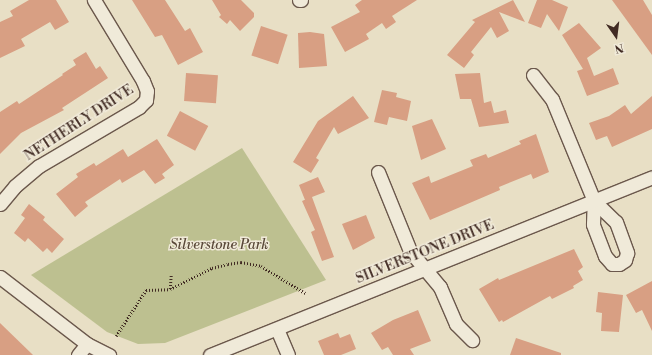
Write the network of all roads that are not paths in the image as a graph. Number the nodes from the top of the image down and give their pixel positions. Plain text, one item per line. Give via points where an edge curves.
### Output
1 (94, 0) edge
2 (533, 75) dead end
3 (378, 172) dead end
4 (652, 177) edge
5 (594, 202) junction
6 (0, 204) edge
7 (425, 268) junction
8 (0, 277) edge
9 (277, 329) junction
10 (472, 340) dead end
11 (87, 344) junction
12 (78, 355) edge
13 (109, 355) edge
14 (210, 355) edge
15 (288, 355) edge

1 - 6 street, NETHERLY DRIVE via 143,81 147,91 146,100 139,107 39,166 15,186
2 - 5 street via 552,99
3 - 7 street via 408,246
4 - 5 street, SILVERSTONE DRIVE
5 - 7 street, SILVERSTONE DRIVE
7 - 9 street, SILVERSTONE DRIVE
7 - 10 street via 440,287 456,324
8 - 11 street
9 - 14 street, SILVERSTONE DRIVE
9 - 15 street
11 - 12 street
11 - 13 street

